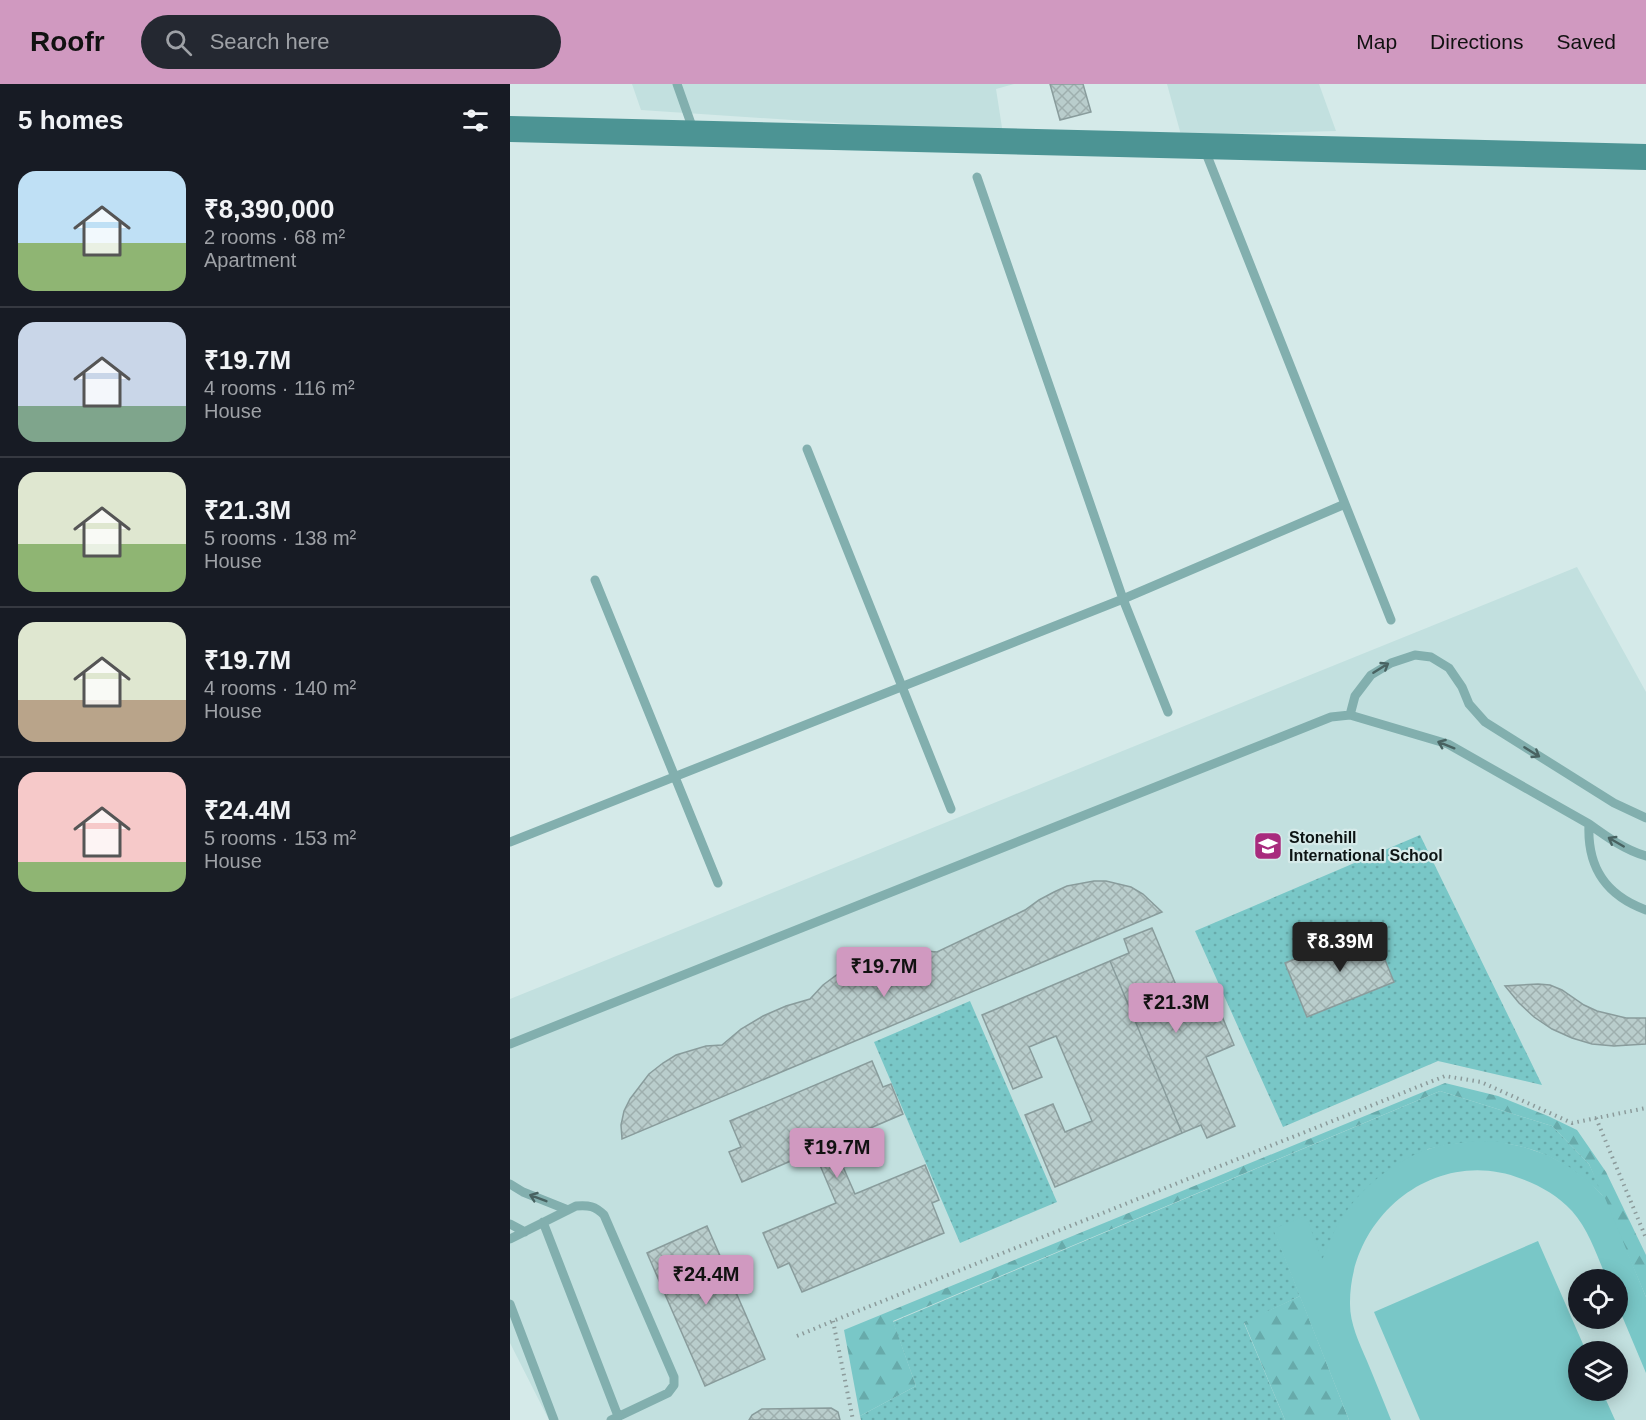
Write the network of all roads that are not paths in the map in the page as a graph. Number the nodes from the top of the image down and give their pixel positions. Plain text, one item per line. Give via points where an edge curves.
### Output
1 (677, 84) edge
2 (510, 129) edge
3 (695, 134) junction
4 (1203, 146) junction
5 (1646, 157) edge
6 (976, 177) dead end
7 (807, 449) dead end
8 (1345, 504) junction
9 (595, 580) dead end
10 (1123, 599) junction
11 (1391, 620) dead end
12 (902, 686) junction
13 (1168, 712) dead end
14 (1350, 715) junction
15 (675, 777) junction
16 (951, 809) dead end
17 (1646, 818) edge
18 (1590, 824) junction
19 (510, 842) edge
20 (1646, 855) edge
21 (718, 883) dead end
22 (1646, 910) edge
23 (510, 1044) edge
24 (510, 1184) edge
25 (568, 1210) junction
26 (543, 1222) junction
27 (510, 1224) edge
28 (525, 1232) junction
29 (510, 1239) edge
30 (510, 1304) edge
31 (614, 1418) edge
32 (554, 1420) edge

1 - 3 lane
2 - 3 street
3 - 4 street
4 - 5 street
4 - 8 lane
6 - 10 lane
7 - 12 lane
8 - 10 lane
8 - 11 lane
9 - 15 lane
10 - 12 lane
10 - 13 lane
12 - 15 lane
12 - 16 lane
14 -> 17 lane via 1355,696 1371,675 1415,654 1431,657 1449,668 1469,704 1485,722 1614,803
18 -> 14 lane via 1448,744
14 - 23 lane via 1331,717
15 - 19 lane
15 - 21 lane
20 -> 18 lane via 1621,846
18 - 22 lane via 1591,856 1606,885
25 -> 24 lane
25 - 26 lane
25 - 31 lane via 588,1205 604,1215 674,1377 668,1393
26 - 28 lane
26 - 31 lane
27 - 28 lane
28 - 29 lane
30 - 32 lane

